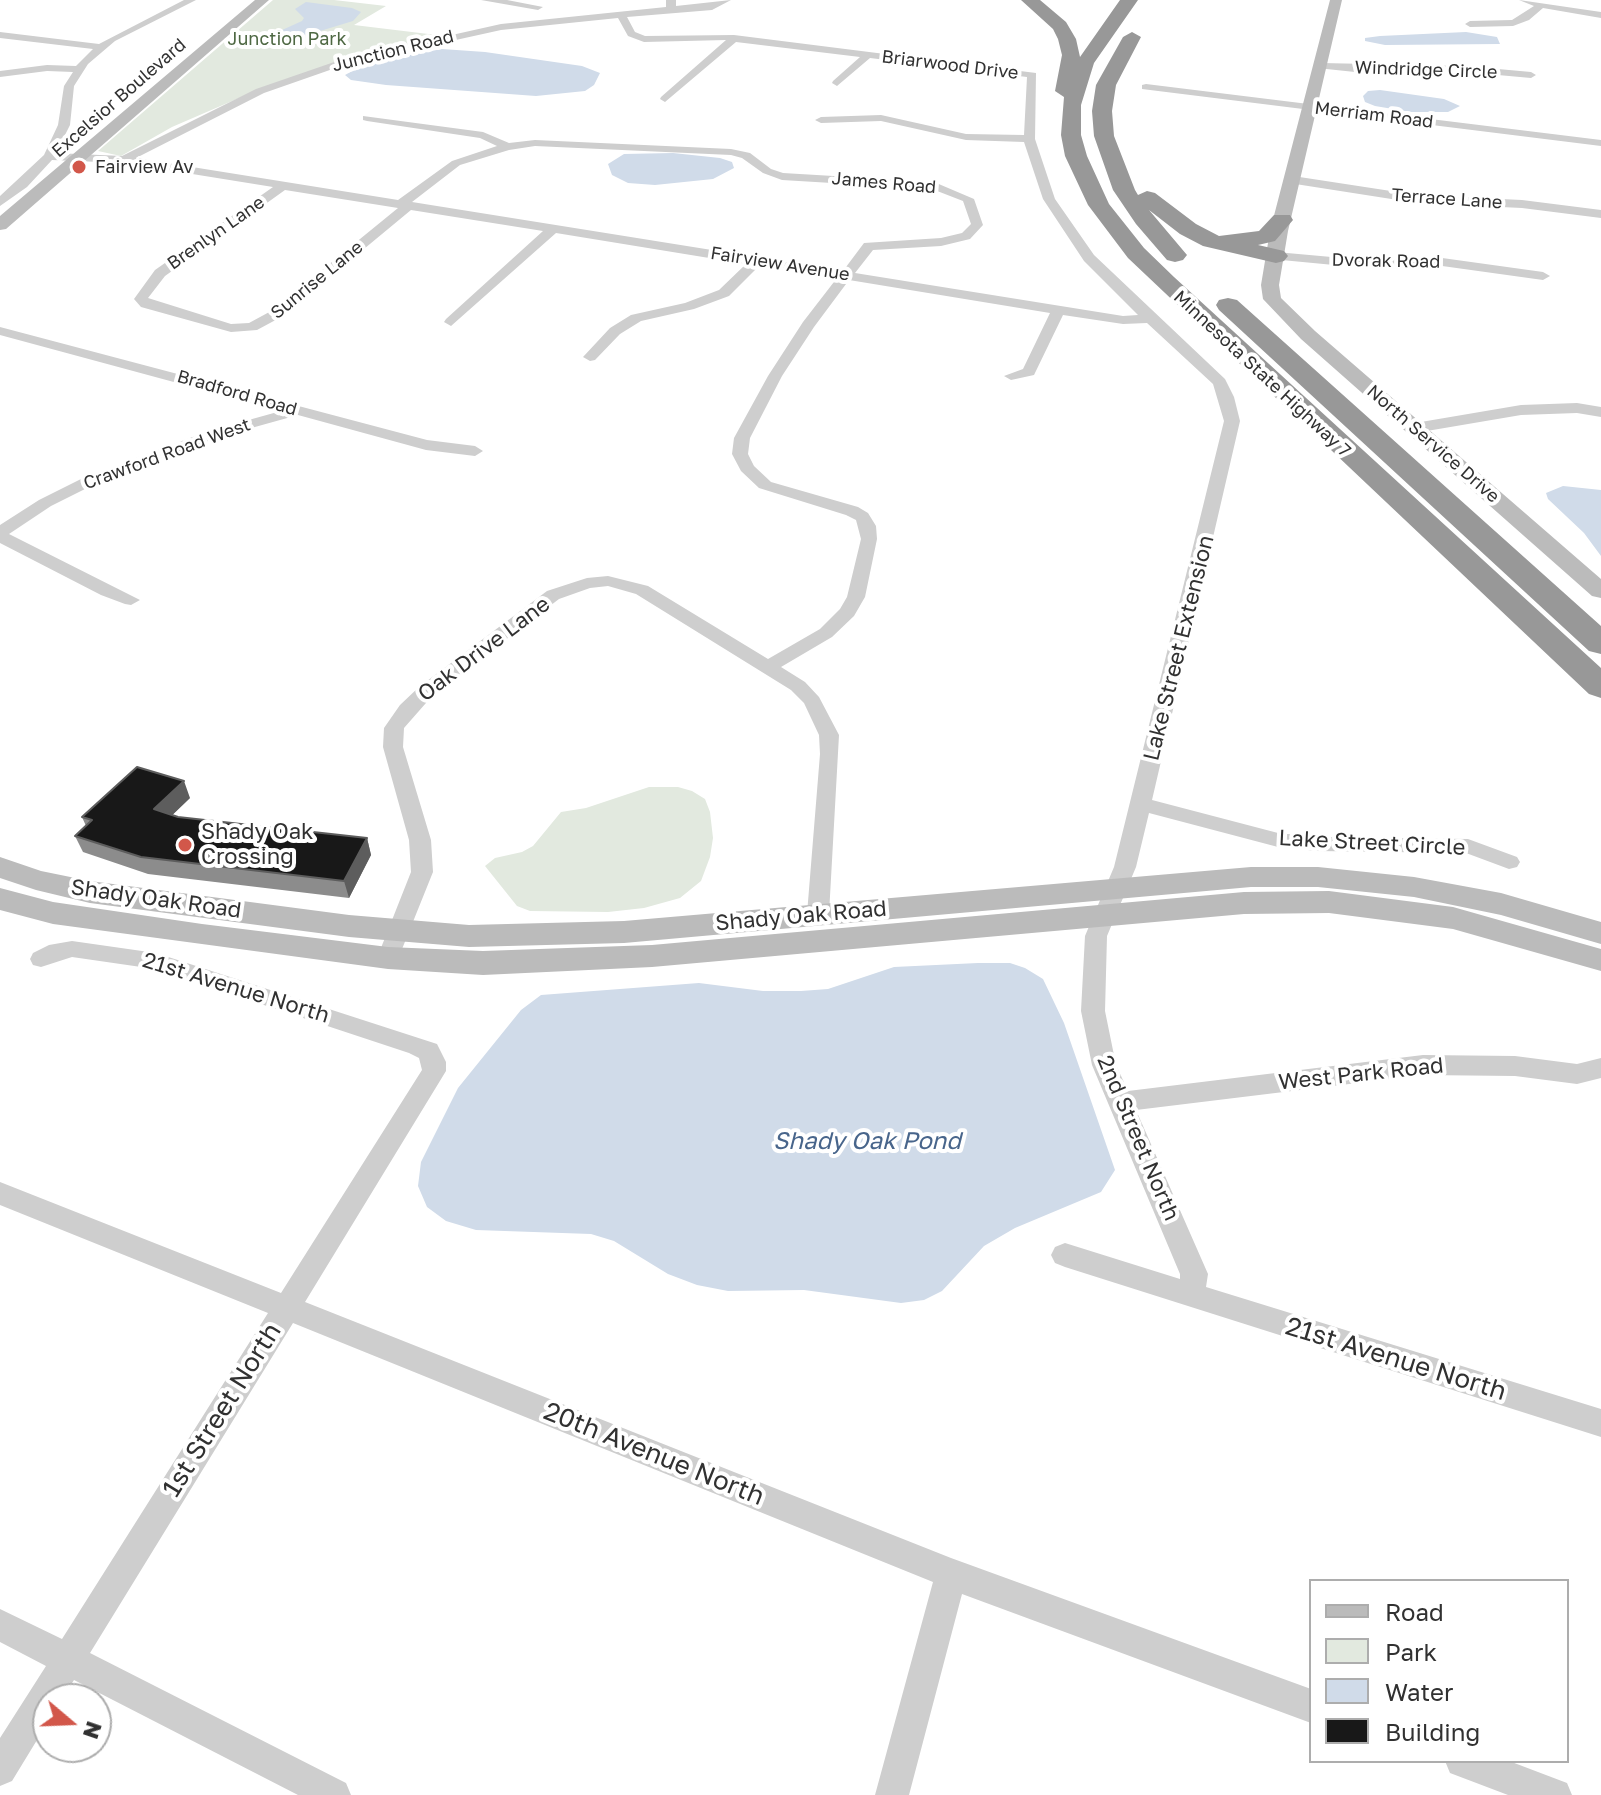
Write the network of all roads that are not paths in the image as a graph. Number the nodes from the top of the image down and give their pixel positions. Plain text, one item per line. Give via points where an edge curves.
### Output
1 (191, 0) edge
2 (263, 0) edge
3 (486, 0) edge
4 (726, 0) edge
5 (1030, 0) edge
6 (1336, 0) edge
7 (1524, 0) edge
8 (542, 3) edge
9 (671, 5) edge
10 (1540, 6) junction
11 (1136, 9) edge
12 (620, 13) junction
13 (1601, 15) edge
14 (540, 21) junction
15 (1470, 24) dead end
16 (0, 35) edge
17 (734, 38) junction
18 (100, 47) junction
19 (868, 55) junction
20 (1321, 66) junction
21 (78, 69) junction
22 (0, 74) edge
23 (1531, 75) dead end
24 (837, 83) dead end
25 (1146, 87) dead end
26 (665, 99) dead end
27 (1311, 108) junction
28 (367, 118) dead end
29 (821, 120) dead end
30 (1071, 135) junction
31 (1104, 136) junction
32 (1029, 139) junction
33 (1601, 143) edge
34 (507, 147) junction
35 (49, 156) junction
36 (81, 157) junction
37 (124, 160) junction
38 (1293, 180) junction
39 (0, 181) edge
40 (23, 184) junction
41 (284, 185) junction
42 (1508, 187) dead end
43 (0, 202) edge
44 (1511, 204) junction
45 (405, 205) junction
46 (1601, 214) edge
47 (1282, 220) junction
48 (0, 225) edge
49 (553, 229) junction
50 (1197, 234) junction
51 (1276, 256) junction
52 (757, 260) junction
53 (845, 274) junction
54 (1543, 276) dead end
55 (150, 284) joint
56 (1058, 310) junction
57 (1150, 319) junction
58 (451, 322) dead end
59 (0, 331) edge
60 (590, 357) dead end
61 (1011, 376) dead end
62 (1230, 407) joint
63 (298, 411) junction
64 (1601, 412) edge
65 (1415, 428) junction
66 (475, 451) dead end
67 (0, 535) edge
68 (1601, 591) edge
69 (131, 600) dead end
70 (1601, 644) edge
71 (768, 667) junction
72 (1601, 687) edge
73 (1140, 804) junction
74 (1509, 862) dead end
75 (0, 867) edge
76 (0, 899) edge
77 (1112, 901) junction
78 (818, 914) junction
79 (1601, 933) edge
80 (394, 945) junction
81 (41, 959) dead end
82 (1601, 960) edge
83 (428, 1051) joint
84 (1601, 1068) edge
85 (1120, 1102) junction
86 (0, 1193) edge
87 (1065, 1255) dead end
88 (1191, 1294) junction
89 (287, 1306) junction
90 (1601, 1423) edge
91 (951, 1574) junction
92 (0, 1625) edge
93 (69, 1660) junction
94 (1309, 1705) edge
95 (1467, 1763) edge
96 (0, 1769) edge
97 (334, 1795) edge
98 (892, 1795) edge
99 (1555, 1795) edge

1 - 18 street
2 - 36 main road, Excelsior Boulevard
3 - 8 street
4 - 9 street, Junction Road via 712,7
5 - 30 highway via 1060,26 1071,49 1064,104
6 - 20 main road
7 - 10 street
8 - 14 street
9 - 12 street, Junction Road
10 - 13 street
10 - 15 street via 1521,21
11 - 30 highway, Minnesota State Highway 7 via 1080,74 1071,105
11 - 31 highway, Minnesota State Highway 7 via 1106,85
12 - 14 street, Junction Road
12 - 17 street, Briarwood Drive via 638,38
14 - 37 street, Junction Road via 427,42 305,75 219,109
16 - 18 street
17 - 19 street, Briarwood Drive
17 - 26 street
18 - 21 street
19 - 24 street
19 - 32 street, Briarwood Drive via 1032,75
20 - 23 street, Windridge Circle
20 - 27 main road
21 - 22 street
21 - 35 street via 69,86 64,125
25 - 27 street, Merriam Road
27 - 33 street, Merriam Road
27 - 38 main road
28 - 34 street, James Road via 483,135
29 - 32 street via 881,118 966,137
30 - 72 highway, Minnesota State Highway 7 via 1093,194 1136,253
31 - 50 highway via 1121,168 1148,199
31 - 70 highway, Minnesota State Highway 7 via 1115,173 1163,243
32 - 57 street, Briarwood Drive via 1043,186 1067,229
34 - 45 street, Sunrise Lane via 456,163
34 - 53 street, James Road via 535,143 731,152 746,155 774,174 934,186 960,193 972,205 977,225 966,236 869,246
35 - 36 street, Fairview Avenue
35 - 40 street
36 - 37 street, Fairview Avenue
36 - 48 main road, Excelsior Boulevard
37 - 41 street, Fairview Avenue
38 - 44 street, Terrace Lane via 1438,201
38 - 47 main road
39 - 40 street
40 - 43 street
41 - 45 street, Fairview Avenue
41 - 55 street, Brenlyn Lane
42 - 44 street
44 - 46 street, Terrace Lane
45 - 49 street, Fairview Avenue
45 - 55 street, Sunrise Lane via 278,313 252,327 231,328 159,310 141,299
47 - 50 highway via 1267,236 1253,240
47 - 51 main road
49 - 52 street, Fairview Avenue
49 - 58 street
50 - 51 highway via 1232,248
51 - 54 street, Dvorak Road via 1376,265 1435,261
51 - 65 main road, North Service Drive via 1270,294 1280,310
52 - 53 street, Fairview Avenue
52 - 60 street via 724,293 636,318
53 - 56 street, Fairview Avenue
53 - 71 street, James Road via 775,376 742,438 740,454 765,485 862,517 869,539 848,612 826,633
56 - 57 street, Fairview Avenue
56 - 61 street via 1029,372
57 - 62 street, Briarwood Drive via 1220,382
59 - 63 street, Bradford Road
62 - 73 street, Lake Street Extension via 1230,435
63 - 66 street, Bradford Road via 426,445
63 - 67 street, Crawford Road West via 214,434 93,479 45,503
64 - 65 street via 1521,410
65 - 68 main road, North Service Drive
67 - 69 street
71 - 78 street, Oak Drive Lane via 805,694 829,735
71 - 80 street, Oak Drive Lane via 634,587 587,583 553,595 426,691 394,728 393,747 422,857 414,898
73 - 74 street, Lake Street Circle via 1287,841 1458,845
73 - 77 street, Lake Street Extension
75 - 80 main road, Shady Oak Road via 90,892
76 - 80 main road, Shady Oak Road via 112,923
77 - 78 main road, Shady Oak Road
77 - 79 main road, Shady Oak Road via 1251,877 1366,881 1471,897
77 - 80 main road, Shady Oak Road via 564,962 483,963
77 - 82 main road, Shady Oak Road via 1329,902 1453,918
77 - 85 street, 2nd Street North via 1096,936 1093,1011 1104,1065
78 - 80 main road, Shady Oak Road
81 - 83 street, 21st Avenue North via 72,949 156,961
83 - 89 street, 1st Street North via 434,1062 431,1079
84 - 85 street, West Park Road via 1577,1074 1515,1066 1423,1065
85 - 88 street, 2nd Street North via 1194,1274
86 - 89 street, 20th Avenue North
87 - 88 street, 21st Avenue North
88 - 90 street, 21st Avenue North
89 - 91 street, 20th Avenue North
89 - 93 street, 1st Street North
91 - 94 street, 20th Avenue North
91 - 98 street
92 - 93 street
93 - 96 street, 1st Street North
93 - 97 street
95 - 99 street

